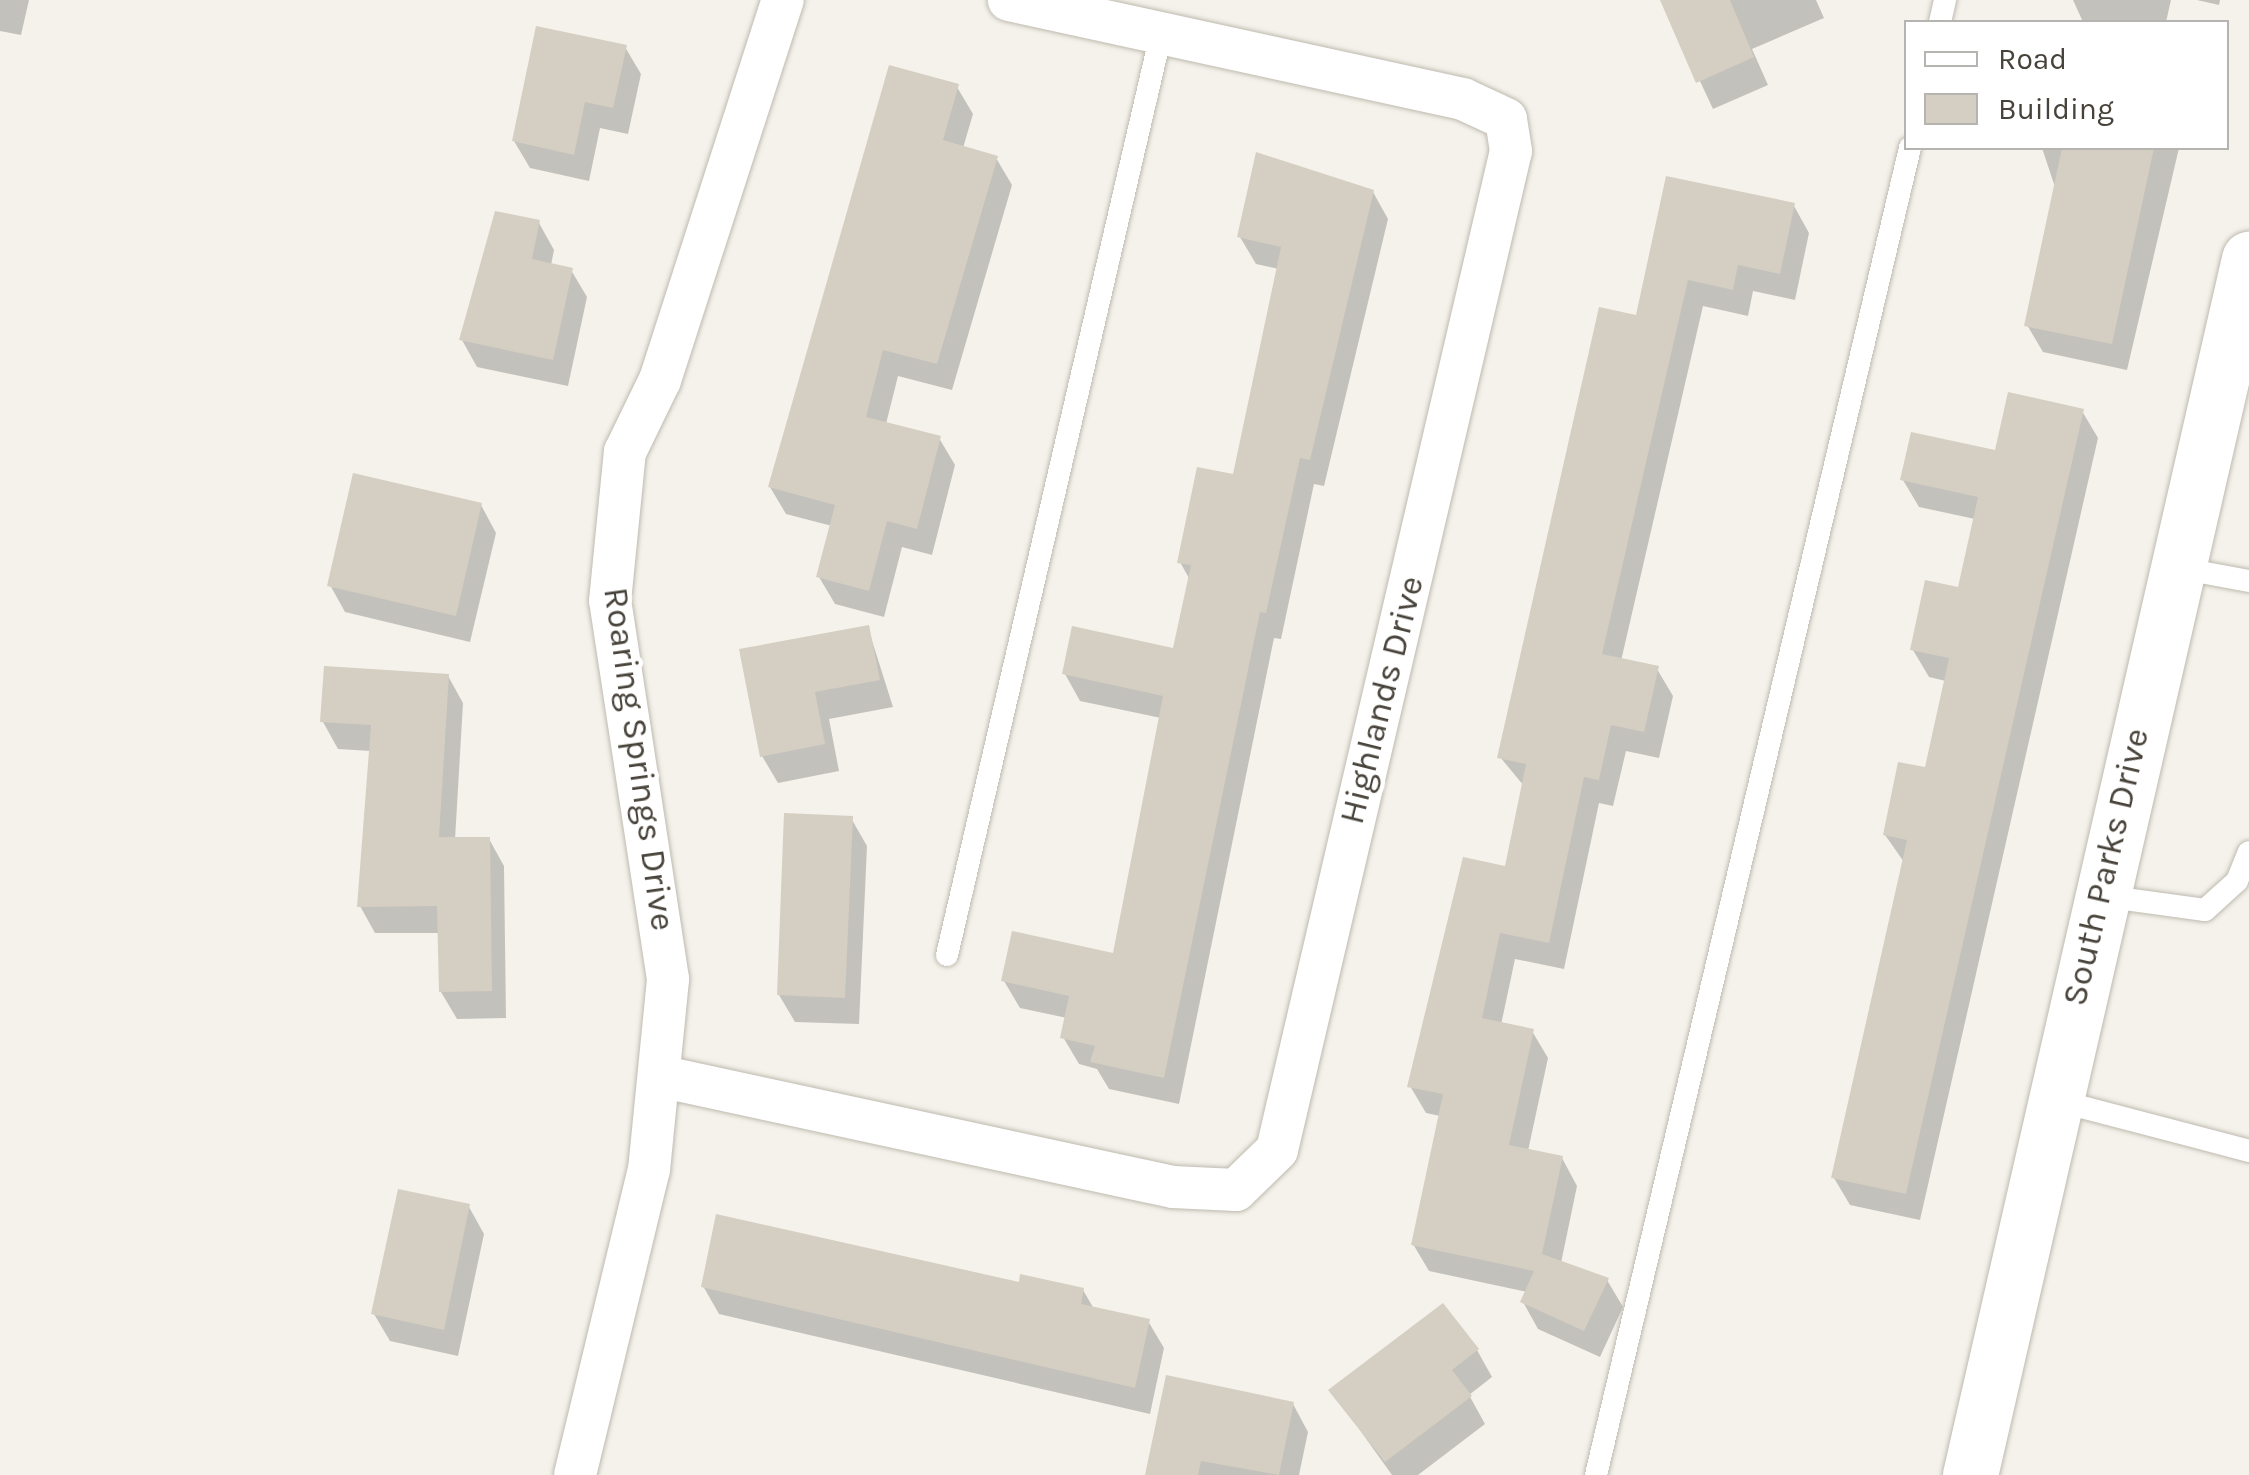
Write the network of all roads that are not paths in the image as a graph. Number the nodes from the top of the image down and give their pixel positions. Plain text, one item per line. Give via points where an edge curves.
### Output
1 (783, 0) edge
2 (1009, 0) edge
3 (1161, 34) junction
4 (1910, 150) edge
5 (2249, 260) edge
6 (2176, 568) junction
7 (2249, 581) edge
8 (2249, 852) edge
9 (2100, 895) junction
10 (946, 954) dead end
11 (659, 1076) junction
12 (2052, 1100) junction
13 (2249, 1151) edge
14 (575, 1475) edge
15 (1596, 1475) edge
16 (1970, 1475) edge

1 - 11 street, Roaring Springs Drive via 660,380 625,452 610,601 668,979
2 - 3 street, Highlands Drive
3 - 10 lane
3 - 11 street, Highlands Drive via 1463,99 1506,119 1511,152 1276,1150 1236,1190 1174,1187
4 - 15 lane
5 - 6 street, South Parks Drive
6 - 7 lane
6 - 9 street, South Parks Drive
8 - 9 lane via 2237,881 2206,910 2164,911
9 - 12 street, South Parks Drive
11 - 14 street, Roaring Springs Drive via 649,1170
12 - 13 lane
12 - 16 street, South Parks Drive

